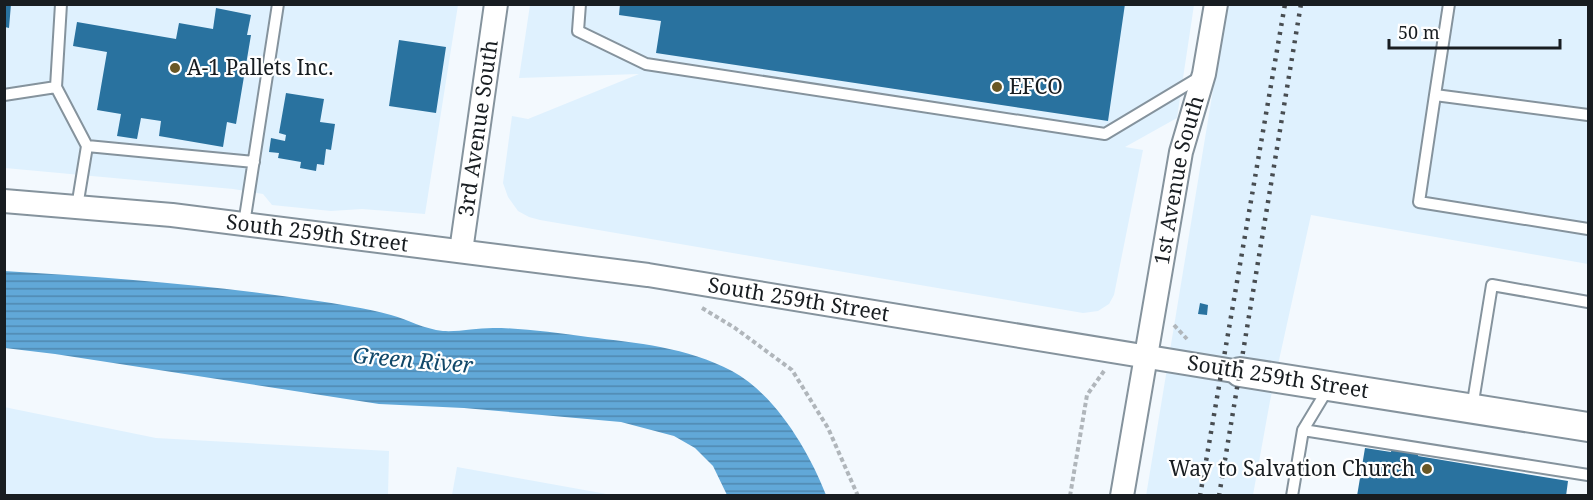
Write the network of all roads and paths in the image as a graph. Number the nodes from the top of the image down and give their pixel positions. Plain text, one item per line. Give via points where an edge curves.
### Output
1 (61, 4) edge
2 (278, 4) edge
3 (496, 4) edge
4 (580, 4) edge
5 (1449, 4) edge
6 (1216, 5) edge
7 (1204, 74) junction
8 (56, 87) junction
9 (4, 95) edge
10 (1435, 95) junction
11 (1588, 115) edge
12 (87, 146) junction
13 (254, 162) junction
14 (4, 201) edge
15 (77, 207) junction
16 (244, 224) junction
17 (1588, 229) edge
18 (461, 251) junction
19 (1588, 302) edge
20 (696, 304) dead end
21 (1146, 356) junction
22 (1109, 365) dead end
23 (1240, 372) joint
24 (1329, 386) junction
25 (1472, 409) junction
26 (1588, 427) edge
27 (1303, 430) junction
28 (1588, 475) edge
29 (858, 495) edge
30 (1070, 495) edge
31 (1122, 495) edge
32 (1292, 495) edge

1 - 8 lane
2 - 13 lane
3 - 18 street, 3rd Avenue South
4 - 7 lane via 578,31 646,64 1105,134
5 - 10 lane
6 - 7 street, 1st Avenue South
7 - 21 street, 1st Avenue South via 1182,152
8 - 9 lane
8 - 12 lane
10 - 11 lane
10 - 17 lane via 1419,202
12 - 13 lane
12 - 15 lane
13 - 16 lane
14 - 15 street, South 259th Street
15 - 16 street, South 259th Street
16 - 18 street, South 259th Street
18 - 21 street, South 259th Street via 648,275
19 - 25 lane via 1492,285
20 - 29 path via 792,370 828,428
21 - 23 street, South 259th Street
21 - 31 street, 1st Avenue South
22 - 30 path via 1087,395
23 - 24 street, South 259th Street
24 - 25 street, South 259th Street
24 - 27 lane
25 - 26 street, South 259th Street
27 - 28 lane
27 - 32 lane

